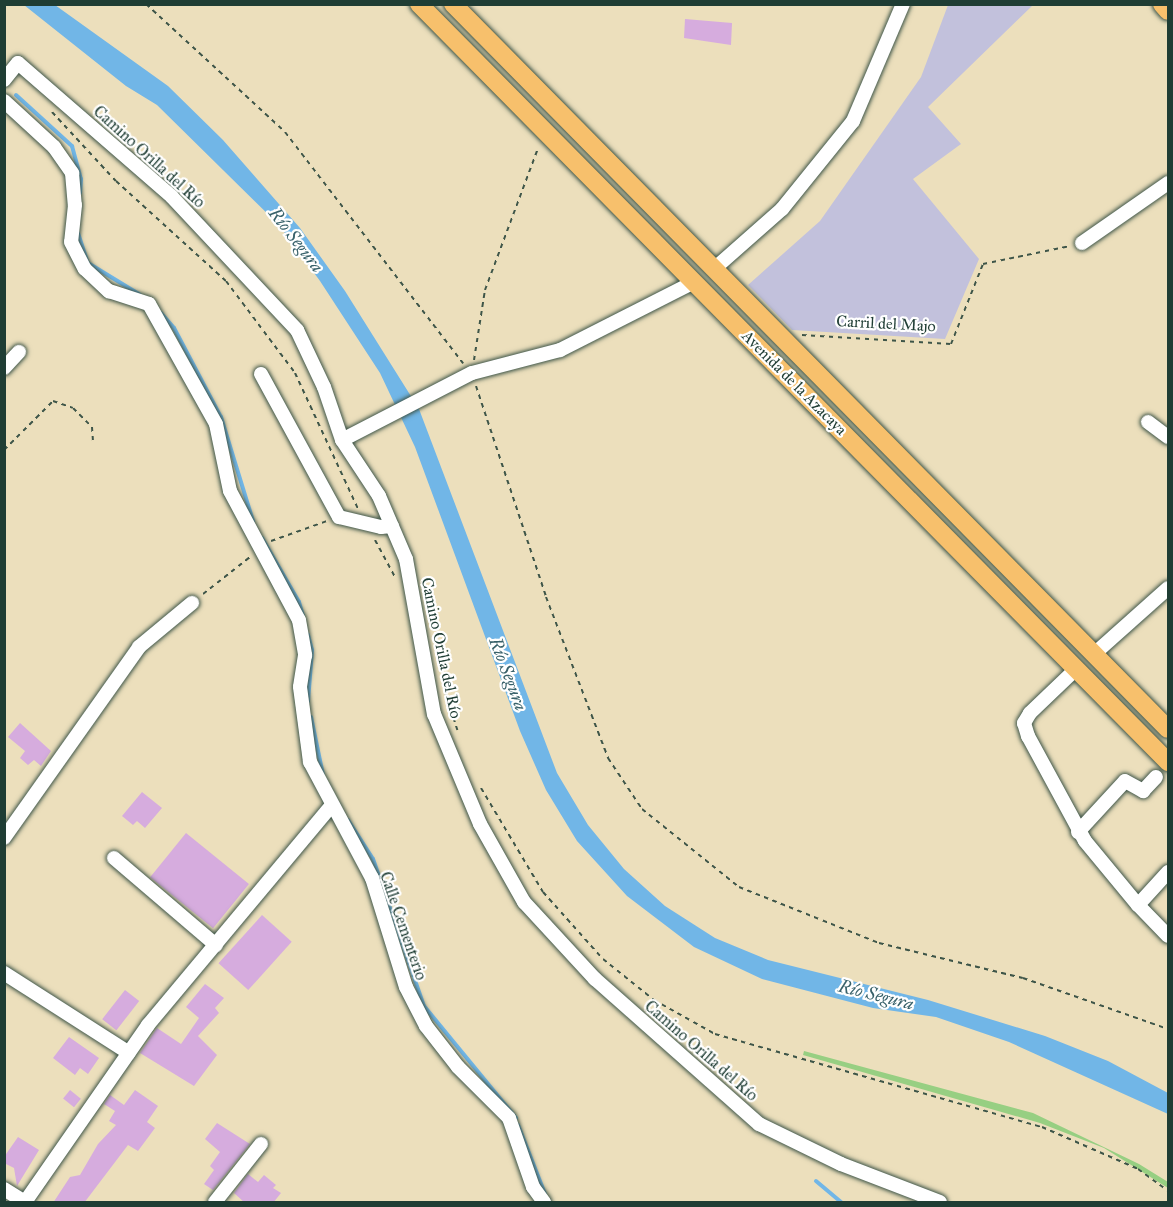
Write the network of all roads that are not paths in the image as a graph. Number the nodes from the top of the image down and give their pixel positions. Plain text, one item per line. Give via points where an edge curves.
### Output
1 (419, 4) edge
2 (453, 4) edge
3 (903, 4) edge
4 (1162, 4) edge
5 (1168, 11) edge
6 (4, 80) edge
7 (4, 101) edge
8 (1168, 183) edge
9 (1082, 243) road end
10 (714, 269) junction
11 (694, 282) junction
12 (19, 352) dead end
13 (4, 368) edge
14 (261, 374) dead end
15 (1148, 422) dead end
16 (1168, 437) edge
17 (342, 440) junction
18 (392, 526) junction
19 (1168, 588) edge
20 (192, 603) road end
21 (1094, 654) junction
22 (1076, 669) junction
23 (1168, 729) edge
24 (1168, 762) edge
25 (1156, 777) dead end
26 (331, 806) junction
27 (1078, 832) junction
28 (4, 838) edge
29 (114, 858) dead end
30 (1168, 872) edge
31 (1138, 905) junction
32 (1168, 936) edge
33 (216, 945) junction
34 (4, 973) edge
35 (129, 1053) junction
36 (261, 1144) dead end
37 (4, 1189) edge
38 (25, 1203) edge
39 (215, 1203) edge
40 (544, 1203) edge
41 (940, 1203) edge

1 - 11 main road, Avenida de la Azacaya
2 - 10 main road, Avenida de la Azacaya
3 - 10 street via 853,121 782,208
4 - 5 main road
6 - 17 street, Camino Orilla del Río via 18,63 172,197 274,305 297,330 324,387
7 - 26 street, Calle Cementerio via 54,147 72,173 75,205 71,242 85,269 109,291 149,304 216,424 230,491 263,545 299,620 305,655 300,687 310,762
8 - 9 street
10 - 21 main road, Avenida de la Azacaya
11 - 17 street via 560,350 472,373
11 - 22 main road, Avenida de la Azacaya
12 - 13 street
14 - 18 street via 339,517
15 - 16 street
17 - 18 street, Camino Orilla del Río via 380,496
18 - 41 street, Camino Orilla del Río via 406,559 434,714 480,824 524,902 595,979 759,1124 841,1164
19 - 21 street
20 - 28 street via 139,647
21 - 23 main road, Avenida de la Azacaya
22 - 24 main road, Avenida de la Azacaya
22 - 27 street via 1024,723
25 - 27 street via 1143,791 1125,781
26 - 33 street
26 - 40 street, Calle Cementerio via 372,878 406,987 426,1026 458,1067 509,1118 532,1187
27 - 31 street
29 - 33 street
30 - 31 street
31 - 32 street
33 - 35 street
34 - 35 street
35 - 38 street
36 - 39 street
37 - 38 street

